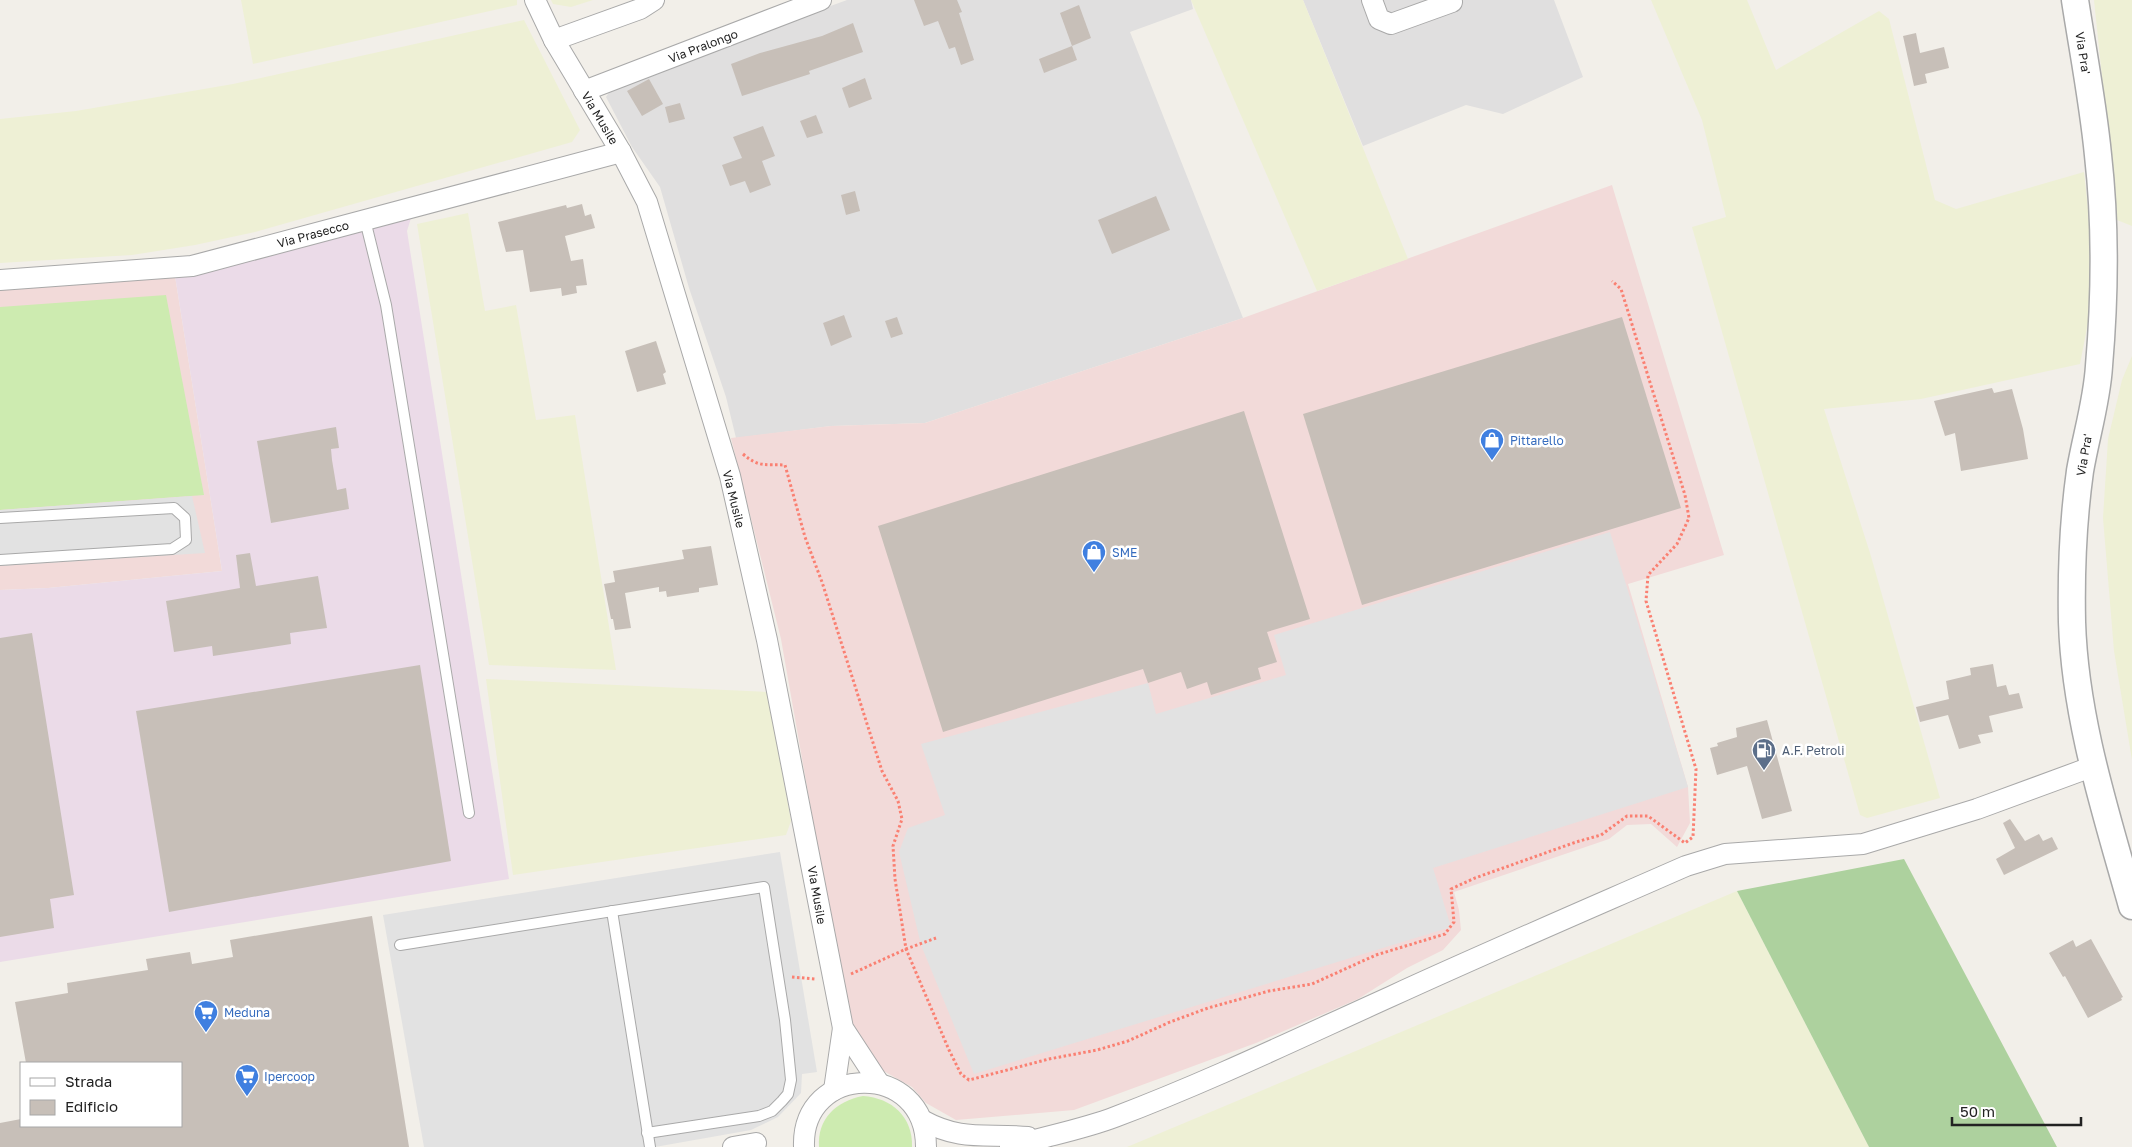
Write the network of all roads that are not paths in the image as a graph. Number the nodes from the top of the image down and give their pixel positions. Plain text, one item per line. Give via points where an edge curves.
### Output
1 (535, 0) edge
2 (654, 0) edge
3 (822, 0) edge
4 (1372, 0) edge
5 (2075, 0) edge
6 (1452, 2) dead end
7 (554, 40) junction
8 (584, 91) junction
9 (621, 152) junction
10 (365, 220) junction
11 (0, 280) edge
12 (0, 518) edge
13 (0, 560) edge
14 (2094, 766) junction
15 (469, 813) dead end
16 (2132, 906) edge
17 (612, 911) junction
18 (400, 945) dead end
19 (843, 1028) junction
20 (879, 1083) junction
21 (834, 1090) junction
22 (922, 1120) junction
23 (647, 1132) junction
24 (1038, 1137) junction
25 (756, 1144) dead end
26 (650, 1147) edge
27 (733, 1147) edge
28 (804, 1147) edge
29 (926, 1147) edge
30 (1010, 1147) edge

1 - 7 street, Via Musile
2 - 7 street via 640,9
3 - 8 street, Via Pralongo
4 - 6 street via 1379,19 1391,24
5 - 14 street, Via Pra' via 2098,154 2105,274 2099,370 2080,471 2072,548 2072,623 2077,686
7 - 8 street, Via Musile
8 - 9 street, Via Musile
9 - 10 street, Via Prasecco
9 - 19 street, Via Musile via 647,202 730,476 767,640
10 - 11 street, Via Prasecco via 192,266
10 - 15 lane via 386,305
12 - 13 lane via 174,508 185,518 186,540 172,549
14 - 16 street, Via Pra'
14 - 24 street via 1977,809 1862,844 1725,854 1686,866 1132,1111 1098,1124
17 - 18 lane
17 - 23 lane
17 - 23 lane via 764,887 790,1064 788,1094 772,1111 759,1116
19 - 20 street
19 - 21 street
20 - 21 street via 851,1083
20 - 22 street via 907,1099
21 - 28 street via 809,1118
22 - 24 street via 948,1133 961,1135
22 - 29 street
23 - 26 lane
24 - 30 street
25 - 27 street

